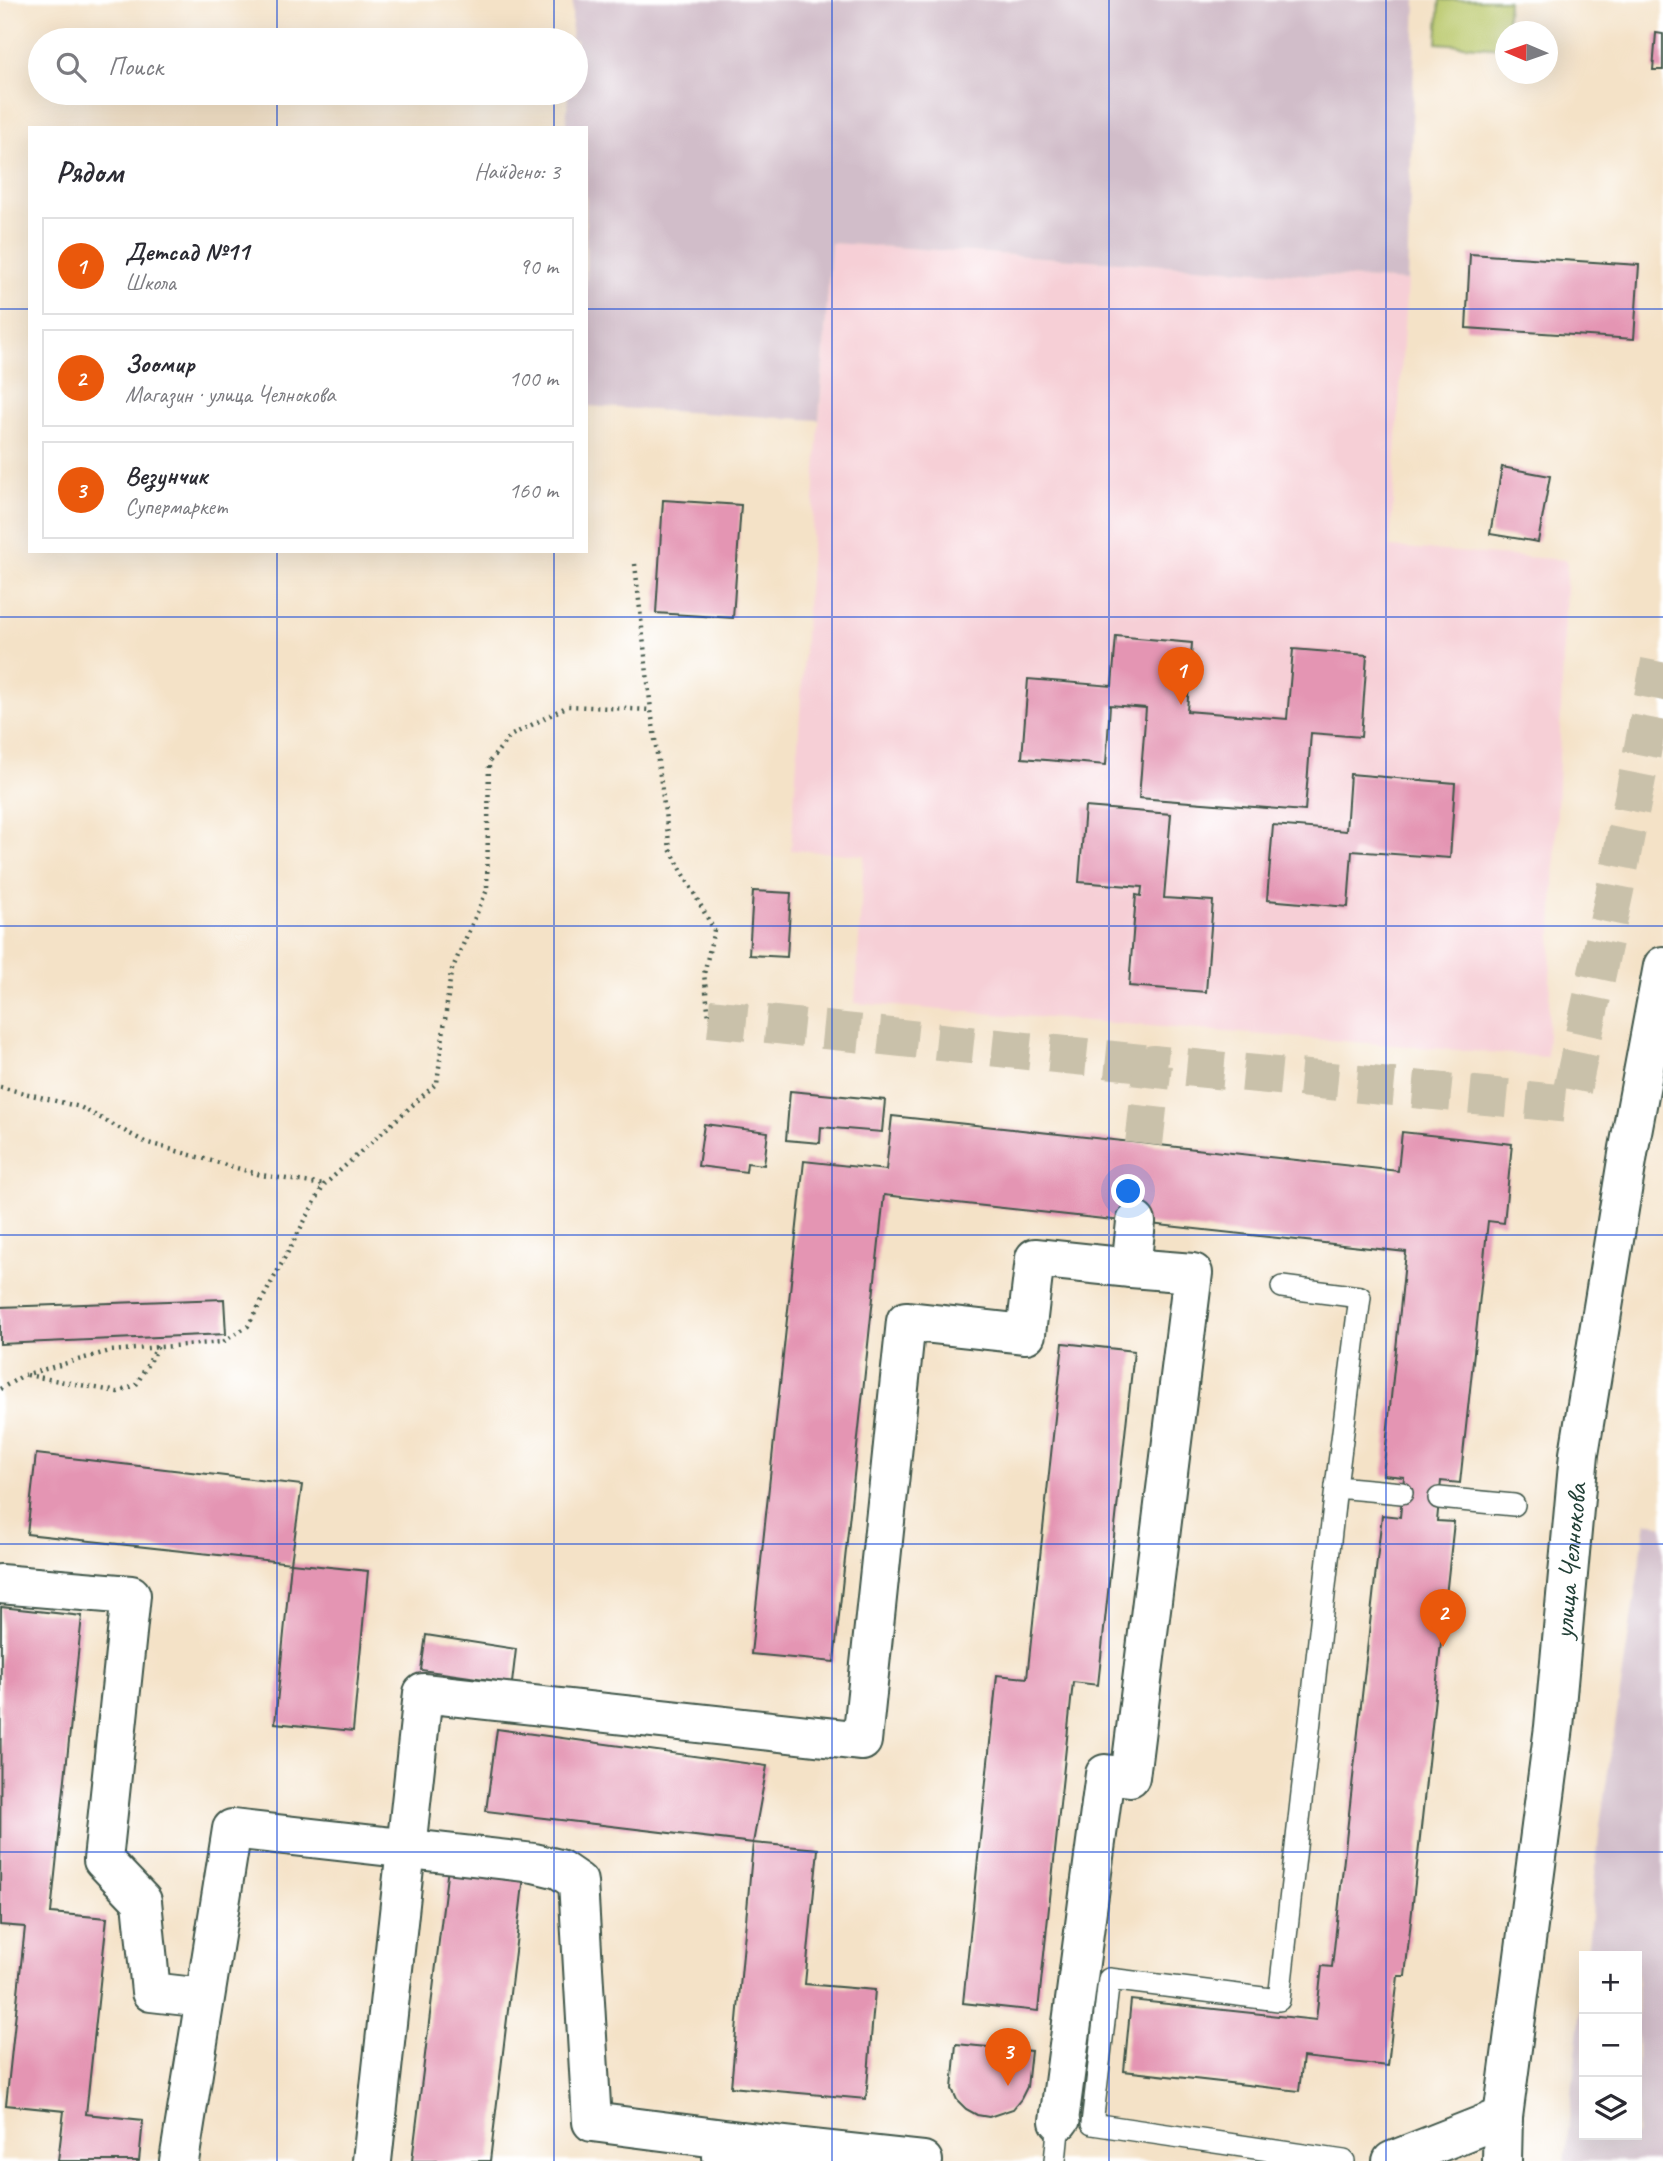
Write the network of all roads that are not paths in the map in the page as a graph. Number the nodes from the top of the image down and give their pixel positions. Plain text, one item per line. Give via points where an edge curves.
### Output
1 (1663, 966) edge
2 (1136, 1222) dead end
3 (1131, 1268) junction
4 (1282, 1287) dead end
5 (1336, 1487) junction
6 (1402, 1493) dead end
7 (1439, 1497) dead end
8 (1514, 1505) dead end
9 (0, 1584) edge
10 (406, 1848) junction
11 (204, 1998) junction
12 (1503, 2117) junction
13 (1075, 2123) junction
14 (729, 2151) edge
15 (180, 2161) edge
16 (372, 2161) edge
17 (923, 2161) edge
18 (1055, 2161) edge
19 (1344, 2161) edge
20 (1392, 2161) edge
21 (1502, 2161) edge

1 - 12 street, улица Челнокова via 1579,1454 1554,1727
2 - 3 street
3 - 10 street via 1035,1258 1026,1334 906,1321 862,1741 423,1693
3 - 13 street via 1192,1273 1130,1777 1105,1774
4 - 5 lane via 1360,1297
5 - 6 lane
5 - 13 lane via 1279,2000 1108,1979
7 - 8 lane
9 - 11 street via 131,1595 103,1860 142,1901 151,1992
10 - 11 street via 232,1829
10 - 14 street via 534,1863 559,1869 578,1881 592,2122
10 - 16 street
11 - 15 street
12 - 20 street
12 - 21 street, улица Челнокова
13 - 18 lane
13 - 19 lane
14 - 17 street

